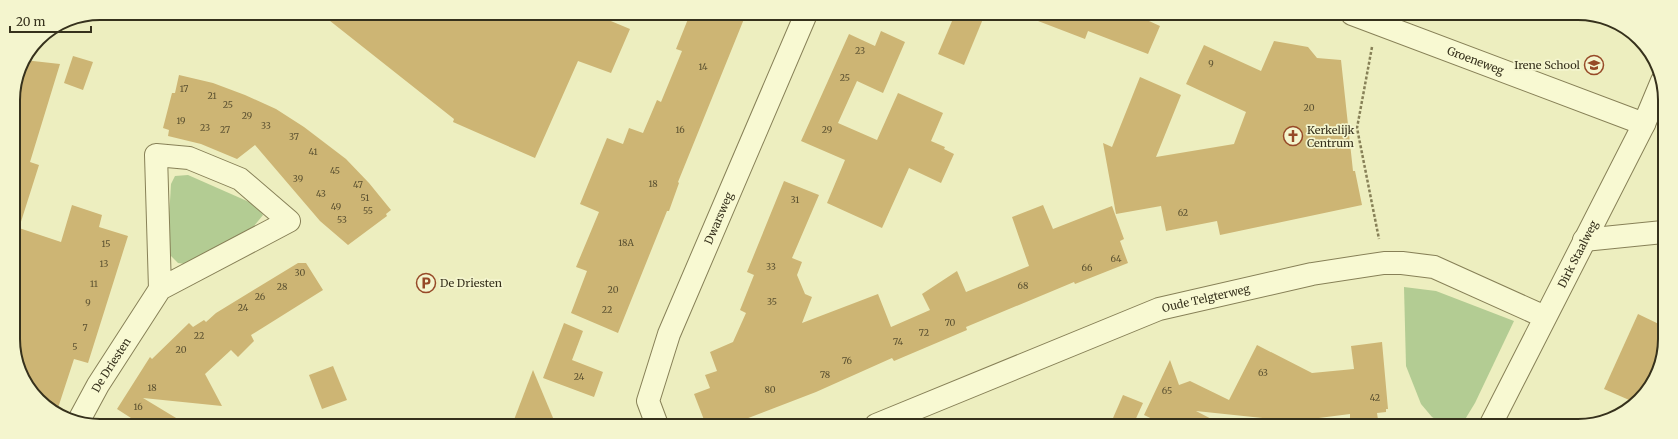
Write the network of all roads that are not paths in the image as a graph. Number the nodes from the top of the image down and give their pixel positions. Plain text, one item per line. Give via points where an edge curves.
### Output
1 (803, 20) edge
2 (1366, 20) edge
3 (1657, 92) edge
4 (1644, 124) junction
5 (1658, 233) edge
6 (1584, 240) junction
7 (160, 289) junction
8 (1545, 317) junction
9 (81, 416) edge
10 (655, 419) edge
11 (891, 419) edge
12 (1494, 419) edge

1 - 10 street, Dwarsweg via 669,334 648,402
2 - 4 street, Groeneweg
3 - 4 street, Dirk Staalweg
4 - 6 street, Dirk Staalweg
5 - 6 street
6 - 8 street, Dirk Staalweg
7 - 7 street, De Driesten via 228,253 289,221 240,179 189,158 156,155
7 - 9 street, De Driesten via 98,385
8 - 11 street, Oude Telgterweg via 1434,267 1402,262 1384,263 1312,274 1159,308
8 - 12 street, Dirk Staalweg

